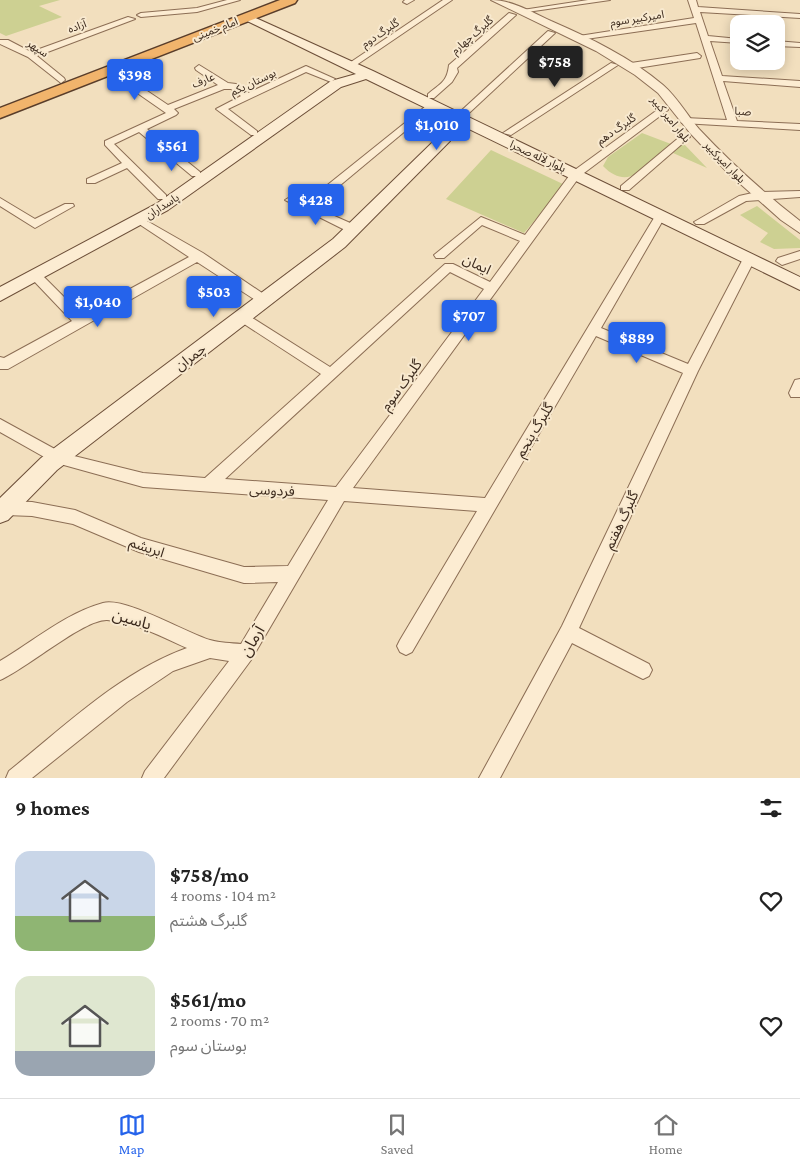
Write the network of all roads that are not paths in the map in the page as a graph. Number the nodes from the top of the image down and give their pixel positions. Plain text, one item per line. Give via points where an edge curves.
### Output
1 (236, 0) edge
2 (270, 0) edge
3 (291, 0) edge
4 (448, 0) edge
5 (481, 0) edge
6 (496, 0) edge
7 (606, 0) edge
8 (693, 4) edge
9 (516, 13) junction
10 (141, 15) dead end
11 (800, 16) edge
12 (131, 18) dead end
13 (258, 18) junction
14 (699, 20) junction
15 (551, 33) junction
16 (579, 38) junction
17 (704, 38) junction
18 (730, 39) edge
19 (0, 42) edge
20 (785, 44) edge
21 (800, 45) edge
22 (147, 52) junction
23 (604, 53) junction
24 (31, 55) junction
25 (697, 56) dead end
26 (353, 64) junction
27 (614, 64) junction
28 (632, 66) junction
29 (199, 68) dead end
30 (110, 70) junction
31 (368, 74) junction
32 (718, 78) junction
33 (331, 79) junction
34 (61, 80) junction
35 (800, 84) edge
36 (226, 86) junction
37 (247, 97) junction
38 (431, 100) junction
39 (0, 103) edge
40 (663, 110) junction
41 (170, 111) junction
42 (0, 113) edge
43 (461, 115) junction
44 (685, 121) junction
45 (733, 123) junction
46 (480, 124) junction
47 (800, 127) edge
48 (140, 128) junction
49 (508, 133) junction
50 (258, 135) junction
51 (685, 137) junction
52 (445, 138) junction
53 (129, 163) junction
54 (580, 171) junction
55 (196, 174) junction
56 (724, 178) dead end
57 (91, 181) dead end
58 (625, 188) junction
59 (800, 194) edge
60 (746, 195) junction
61 (162, 197) junction
62 (290, 200) dead end
63 (0, 201) edge
64 (69, 206) dead end
65 (307, 207) junction
66 (661, 215) junction
67 (140, 220) junction
68 (700, 222) junction
69 (800, 228) edge
70 (353, 229) junction
71 (528, 240) junction
72 (440, 255) dead end
73 (199, 256) junction
74 (794, 258) edge
75 (749, 259) junction
76 (800, 270) edge
77 (36, 276) junction
78 (800, 284) edge
79 (0, 285) edge
80 (492, 288) junction
81 (0, 295) edge
82 (264, 300) junction
83 (242, 317) junction
84 (81, 322) junction
85 (593, 330) junction
86 (0, 362) edge
87 (691, 371) junction
88 (331, 374) junction
89 (0, 425) edge
90 (58, 458) junction
91 (207, 486) junction
92 (340, 494) junction
93 (489, 506) junction
94 (3, 511) edge
95 (291, 574) junction
96 (568, 632) junction
97 (406, 646) dead end
98 (210, 649) junction
99 (245, 654) junction
100 (643, 670) dead end
101 (0, 671) edge
102 (16, 778) edge
103 (152, 778) edge
104 (489, 778) edge

1 - 10 street via 197,10
2 - 22 highway, امام خمینی
3 - 13 highway, امام خمینی
4 - 26 street, گلبرگ دوم
5 - 9 street, بلوار امیر کبیر
6 - 9 street, بلوار امیرکبیر
7 - 9 street
8 - 11 street
8 - 14 street
9 - 15 street, بلوار امیر کبیر
9 - 16 street, بلوار امیرکبیر
9 - 38 street, گلبرگ چهارم via 452,67 454,72 449,80
12 - 24 street, آزاده
13 - 22 highway, امام خمینی
13 - 26 main road, بلوار لاله صحرا
14 - 16 street, امیرکبیر سوم
14 - 17 street
15 - 23 street, بلوار امیر کبیر
15 - 43 street
16 - 23 street, بلوار امیرکبیر
17 - 18 street
17 - 32 street
19 - 24 street, سپهر
20 - 21 street
22 - 30 highway, امام خمینی
22 - 34 highway, امام خمینی
23 - 27 street, بلوار امیر کبیر
23 - 28 street, بلوار امیرکبیر
24 - 34 street, سپهر
25 - 28 street
26 - 31 main road, بلوار لاله صحرا
26 - 33 main road, پاسداران
26 - 38 main road, بلوار لاله صحرا
27 - 40 street, بلوار امیر کبیر via 646,89
27 - 49 street
28 - 44 street, بلوار امیرکبیر via 670,98
29 - 36 street
30 - 41 street
30 - 42 highway, امام خمینی
31 - 38 main road, بلوار لاله صحرا
31 - 50 main road, پاسداران via 336,84
32 - 35 street
32 - 45 street
33 - 37 street, بوستان یکم via 306,69
33 - 50 main road, پاسداران
34 - 39 highway, امام خمینی
36 - 37 street, عارف via 233,86
36 - 41 street, عارف
37 - 50 street, بوستان یکم via 221,109
38 - 43 main road, بلوار لاله صحرا
38 - 65 street, گلبرگ چهارم
40 - 51 street, بلوار امیر کبیر
40 - 54 street, گلبرگ دهم
41 - 48 street, عارف
43 - 46 main road, بلوار لاله صحرا
43 - 52 main road, چمران
44 - 45 street, صبا
44 - 60 street, بلوار امیرکبیر
45 - 47 street, صبا
46 - 49 main road, بلوار لاله صحرا
46 - 52 main road, چمران
46 - 54 main road, بلوار لاله صحرا
48 - 53 street, عارف via 108,143
48 - 55 street
49 - 54 main road, بلوار لاله صحرا
50 - 55 main road, پاسداران
50 - 67 main road, پاسداران
51 - 56 street, بلوار امیر کبیر
51 - 58 street
52 - 70 main road, چمران
53 - 57 street
53 - 61 street
54 - 58 main road, بلوار لاله صحرا
54 - 66 main road, بلوار لاله صحرا
54 - 71 street, گلبرک سوم
55 - 61 main road, پاسداران
58 - 68 main road, بلوار لاله صحرا
59 - 60 street
60 - 68 street
60 - 69 street, بلوار امیرکبیر
61 - 79 main road, پاسداران
62 - 65 street
63 - 64 street via 35,224
65 - 70 street
66 - 75 main road, بلوار لاله صحرا
66 - 85 street, گلبرگ پنجم
67 - 73 street
67 - 77 main road, پاسداران
68 - 74 main road, بلوار لاله صحرا
70 - 82 main road, چمران
71 - 72 street via 481,220
71 - 80 street, گلبرک سوم
73 - 82 street
73 - 84 street
74 - 76 main road, بلوار لاله صحرا
75 - 78 main road, بلوار لاله صحرا
75 - 87 street, گلبرگ هفتم
77 - 81 main road, پاسداران
77 - 84 street
80 - 88 street, ایمان via 449,267
80 - 92 street, گلبرک سوم
82 - 83 main road, چمران
83 - 88 street
83 - 90 main road, چمران
84 - 86 street via 3,365
85 - 87 street
85 - 93 street, گلبرگ پنجم
87 - 96 street, گلبرگ هفتم
88 - 91 street
89 - 90 street, فردوسی
90 - 91 street, فردوسی via 144,480
90 - 94 main road, چمران
91 - 92 street, فردوسی
92 - 93 street, فردوسی
92 - 95 street, آرمان
93 - 97 street, گلبرگ پنجم
94 - 95 street, ابریشم via 32,509 75,517 139,545 244,575
95 - 99 street, آرمان
96 - 100 street
96 - 104 street, گلبرگ هفتم
98 - 99 street, یاسین
98 - 101 street, یاسین via 138,618 106,611 63,629
98 - 102 street via 168,664 120,695
99 - 103 street, آرمان

